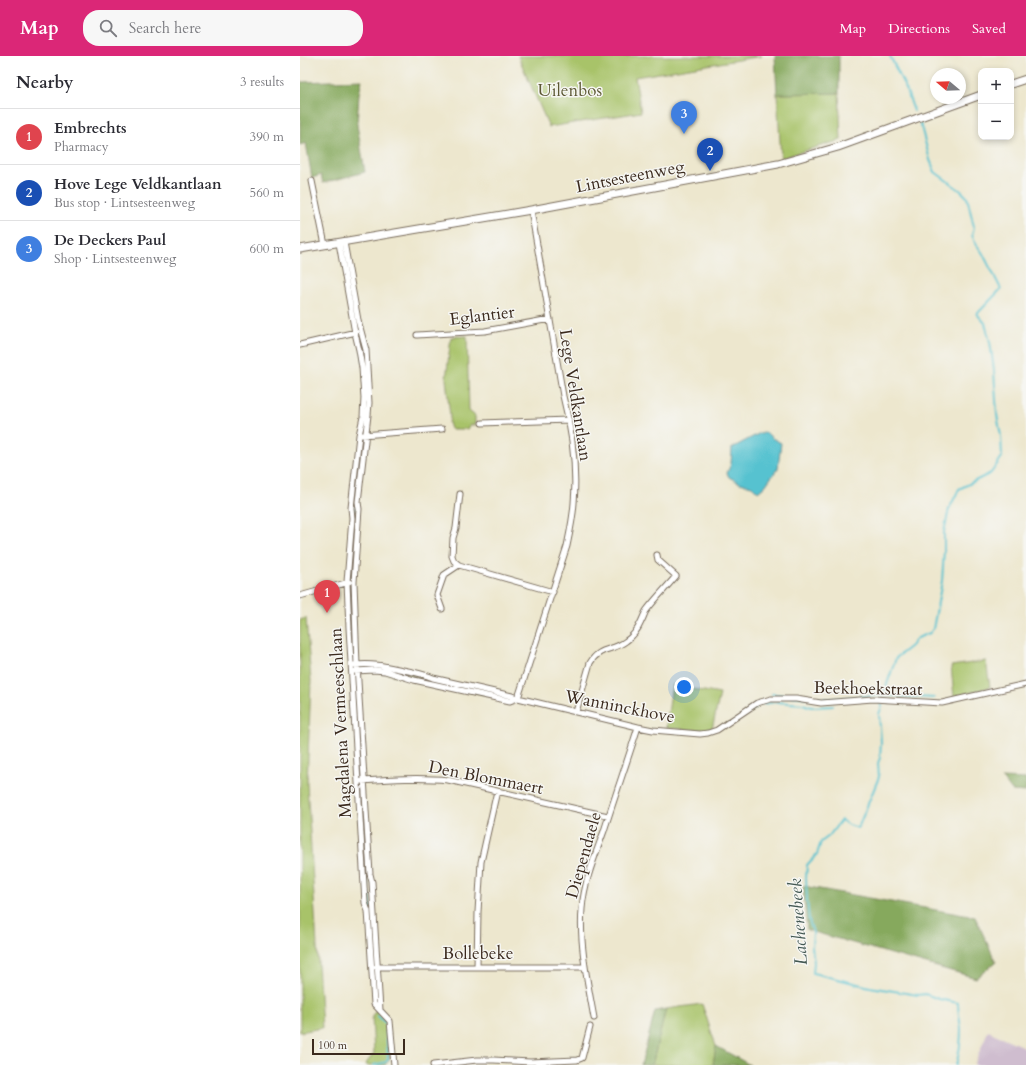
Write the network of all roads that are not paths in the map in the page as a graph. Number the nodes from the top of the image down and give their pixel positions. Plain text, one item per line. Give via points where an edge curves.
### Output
1 (1026, 79) edge
2 (1014, 83) edge
3 (978, 96) edge
4 (312, 182) dead end
5 (531, 210) junction
6 (342, 242) junction
7 (325, 245) junction
8 (300, 249) edge
9 (550, 319) junction
10 (361, 331) junction
11 (355, 333) junction
12 (417, 335) dead end
13 (300, 345) edge
14 (569, 420) junction
15 (482, 423) dead end
16 (442, 429) dead end
17 (362, 435) junction
18 (460, 494) dead end
19 (656, 555) dead end
20 (459, 565) junction
21 (347, 582) junction
22 (354, 582) junction
23 (552, 592) junction
24 (300, 596) edge
25 (442, 609) dead end
26 (354, 665) junction
27 (354, 671) junction
28 (1026, 684) edge
29 (518, 698) junction
30 (576, 712) junction
31 (638, 727) junction
32 (717, 730) joint
33 (364, 781) junction
34 (357, 782) junction
35 (497, 792) junction
36 (608, 816) junction
37 (372, 967) junction
38 (378, 967) junction
39 (477, 967) junction
40 (585, 967) junction
41 (380, 1010) junction
42 (594, 1018) dead end
43 (590, 1027) dead end
44 (530, 1063) edge
45 (394, 1065) edge
46 (433, 1065) edge

1 - 2 street
3 - 5 street, Lintsesteenweg via 838,147 778,164
4 - 7 street
5 - 6 street, Lintsesteenweg
5 - 9 street, Lege Veldkantlaan
6 - 7 street, Lintsesteenweg
6 - 10 street, Magdalena Vermeeschlaan
6 - 11 street, Magdalena Vermeeschlaan
7 - 8 street, Lintsesteenweg
9 - 12 street, Eglantier via 486,331
9 - 14 street, Lege Veldkantlaan
10 - 11 street
10 - 17 street, Magdalena Vermeeschlaan via 368,367 369,403
11 - 13 street
11 - 17 street, Magdalena Vermeeschlaan via 362,368
14 - 15 street
14 - 23 street, Lege Veldkantlaan via 574,462 572,524
16 - 17 street
17 - 21 street, Magdalena Vermeeschlaan via 351,508
17 - 22 street, Magdalena Vermeeschlaan
18 - 20 street via 452,556
19 - 30 street via 676,576 646,611 631,636 621,645 596,655 590,663
20 - 23 street
20 - 25 street via 444,575 437,595
21 - 22 street
21 - 24 street
21 - 26 street, Magdalena Vermeeschlaan
22 - 26 street, Magdalena Vermeeschlaan
23 - 29 street, Lege Veldkantlaan
26 - 27 street, Magdalena Vermeeschlaan
26 - 29 street, Wanninckhove via 378,664
27 - 29 street, Wanninckhove via 384,671 510,701
27 - 33 street, Magdalena Vermeeschlaan
27 - 34 street, Magdalena Vermeeschlaan
28 - 32 street, Beekhoekstraat via 942,703 873,699 828,703 771,699 756,703
29 - 30 street, Wanninckhove
30 - 31 street, Wanninckhove
31 - 32 street, Wanninckhove via 700,734
31 - 36 street, Diependaele
33 - 34 street, Den Blommaert
33 - 35 street, Den Blommaert via 434,779
33 - 38 street, Magdalena Vermeeschlaan
34 - 37 street, Magdalena Vermeeschlaan
35 - 36 street, Den Blommaert
35 - 39 street via 482,862
36 - 40 street, Diependaele via 583,901
37 - 38 street, Bollebeke
37 - 41 street, Magdalena Vermeeschlaan via 374,1004
38 - 39 street, Bollebeke
38 - 41 street, Magdalena Vermeeschlaan
39 - 40 street, Bollebeke
40 - 42 street, Diependaele
41 - 45 street, Magdalena Vermeeschlaan via 390,1021
43 - 44 street via 580,1060
44 - 46 street via 477,1060

